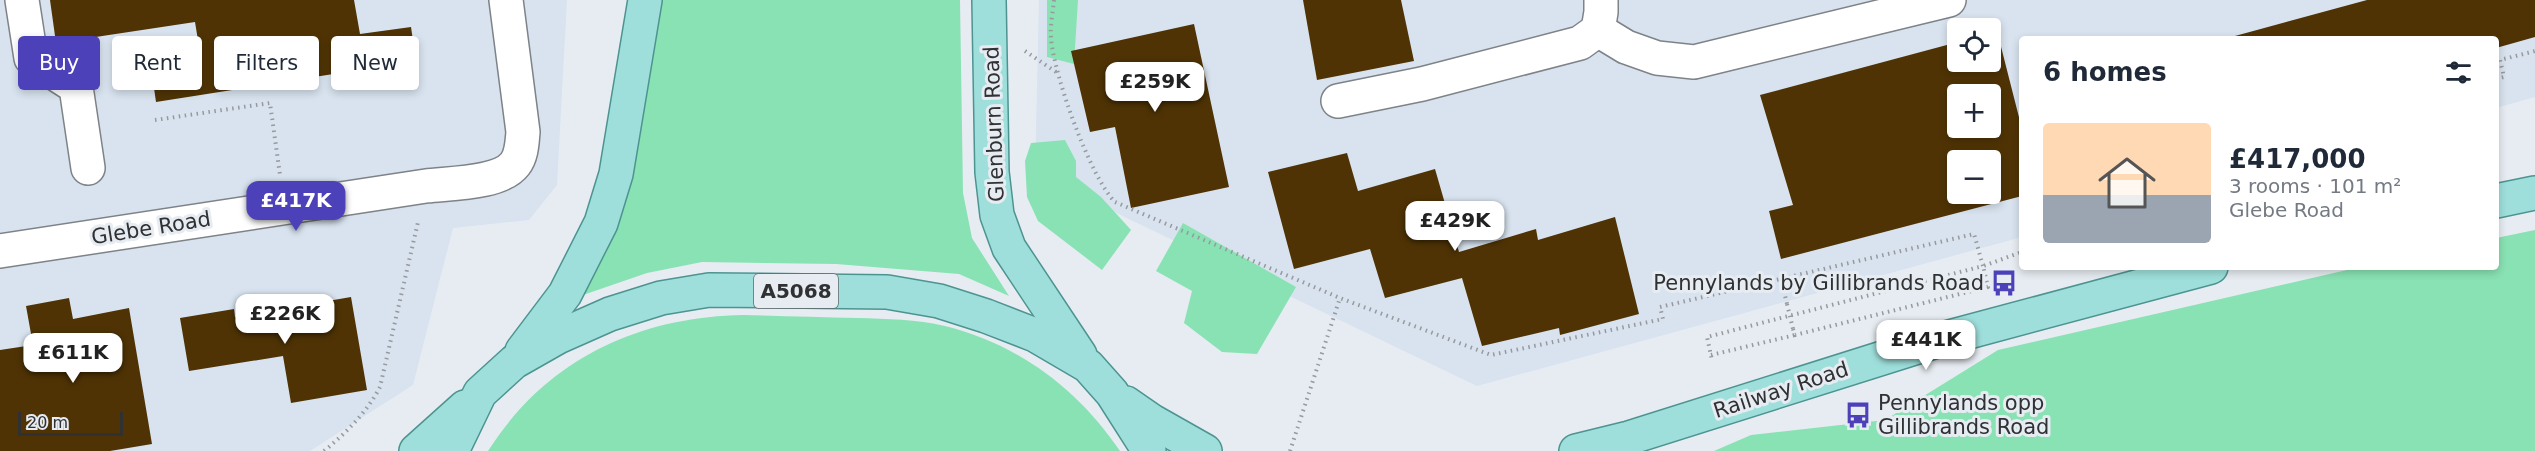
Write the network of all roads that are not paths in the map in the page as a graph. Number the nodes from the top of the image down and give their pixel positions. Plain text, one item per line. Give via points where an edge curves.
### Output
1 (22, 0) edge
2 (506, 0) edge
3 (645, 0) edge
4 (989, 0) edge
5 (1949, 0) edge
6 (1599, 15) edge
7 (1338, 101) dead end
8 (88, 168) dead end
9 (2535, 193) edge
10 (2499, 200) edge
11 (0, 252) edge
12 (2200, 270) edge
13 (514, 362) junction
14 (1088, 366) junction
15 (480, 393) junction
16 (1112, 393) junction
17 (1616, 445) edge
18 (416, 451) edge
19 (452, 451) edge
20 (1149, 451) edge
21 (1205, 451) edge
22 (1576, 451) edge

1 - 8 street via 32,57 76,87
2 - 11 street, Glebe Road via 523,132 516,163 505,173 487,179
3 - 13 main road, A5068 via 616,174 601,223 565,294
4 - 14 main road, Glenburn Road / A5068 via 992,172 998,214 1009,248
5 - 6 street via 1694,62 1657,58 1626,47
6 - 7 street via 1580,43 1422,84
9 - 10 main road
12 - 17 main road, Railway Road via 1946,338
13 - 14 main road, A5068 via 610,314 661,298 709,290 887,292 939,300 1035,334
13 - 15 main road, A5068
14 - 16 main road, A5068
15 - 18 main road
15 - 19 main road, A5068
16 - 20 main road, A5068
16 - 21 main road
17 - 22 main road, Railway Road

